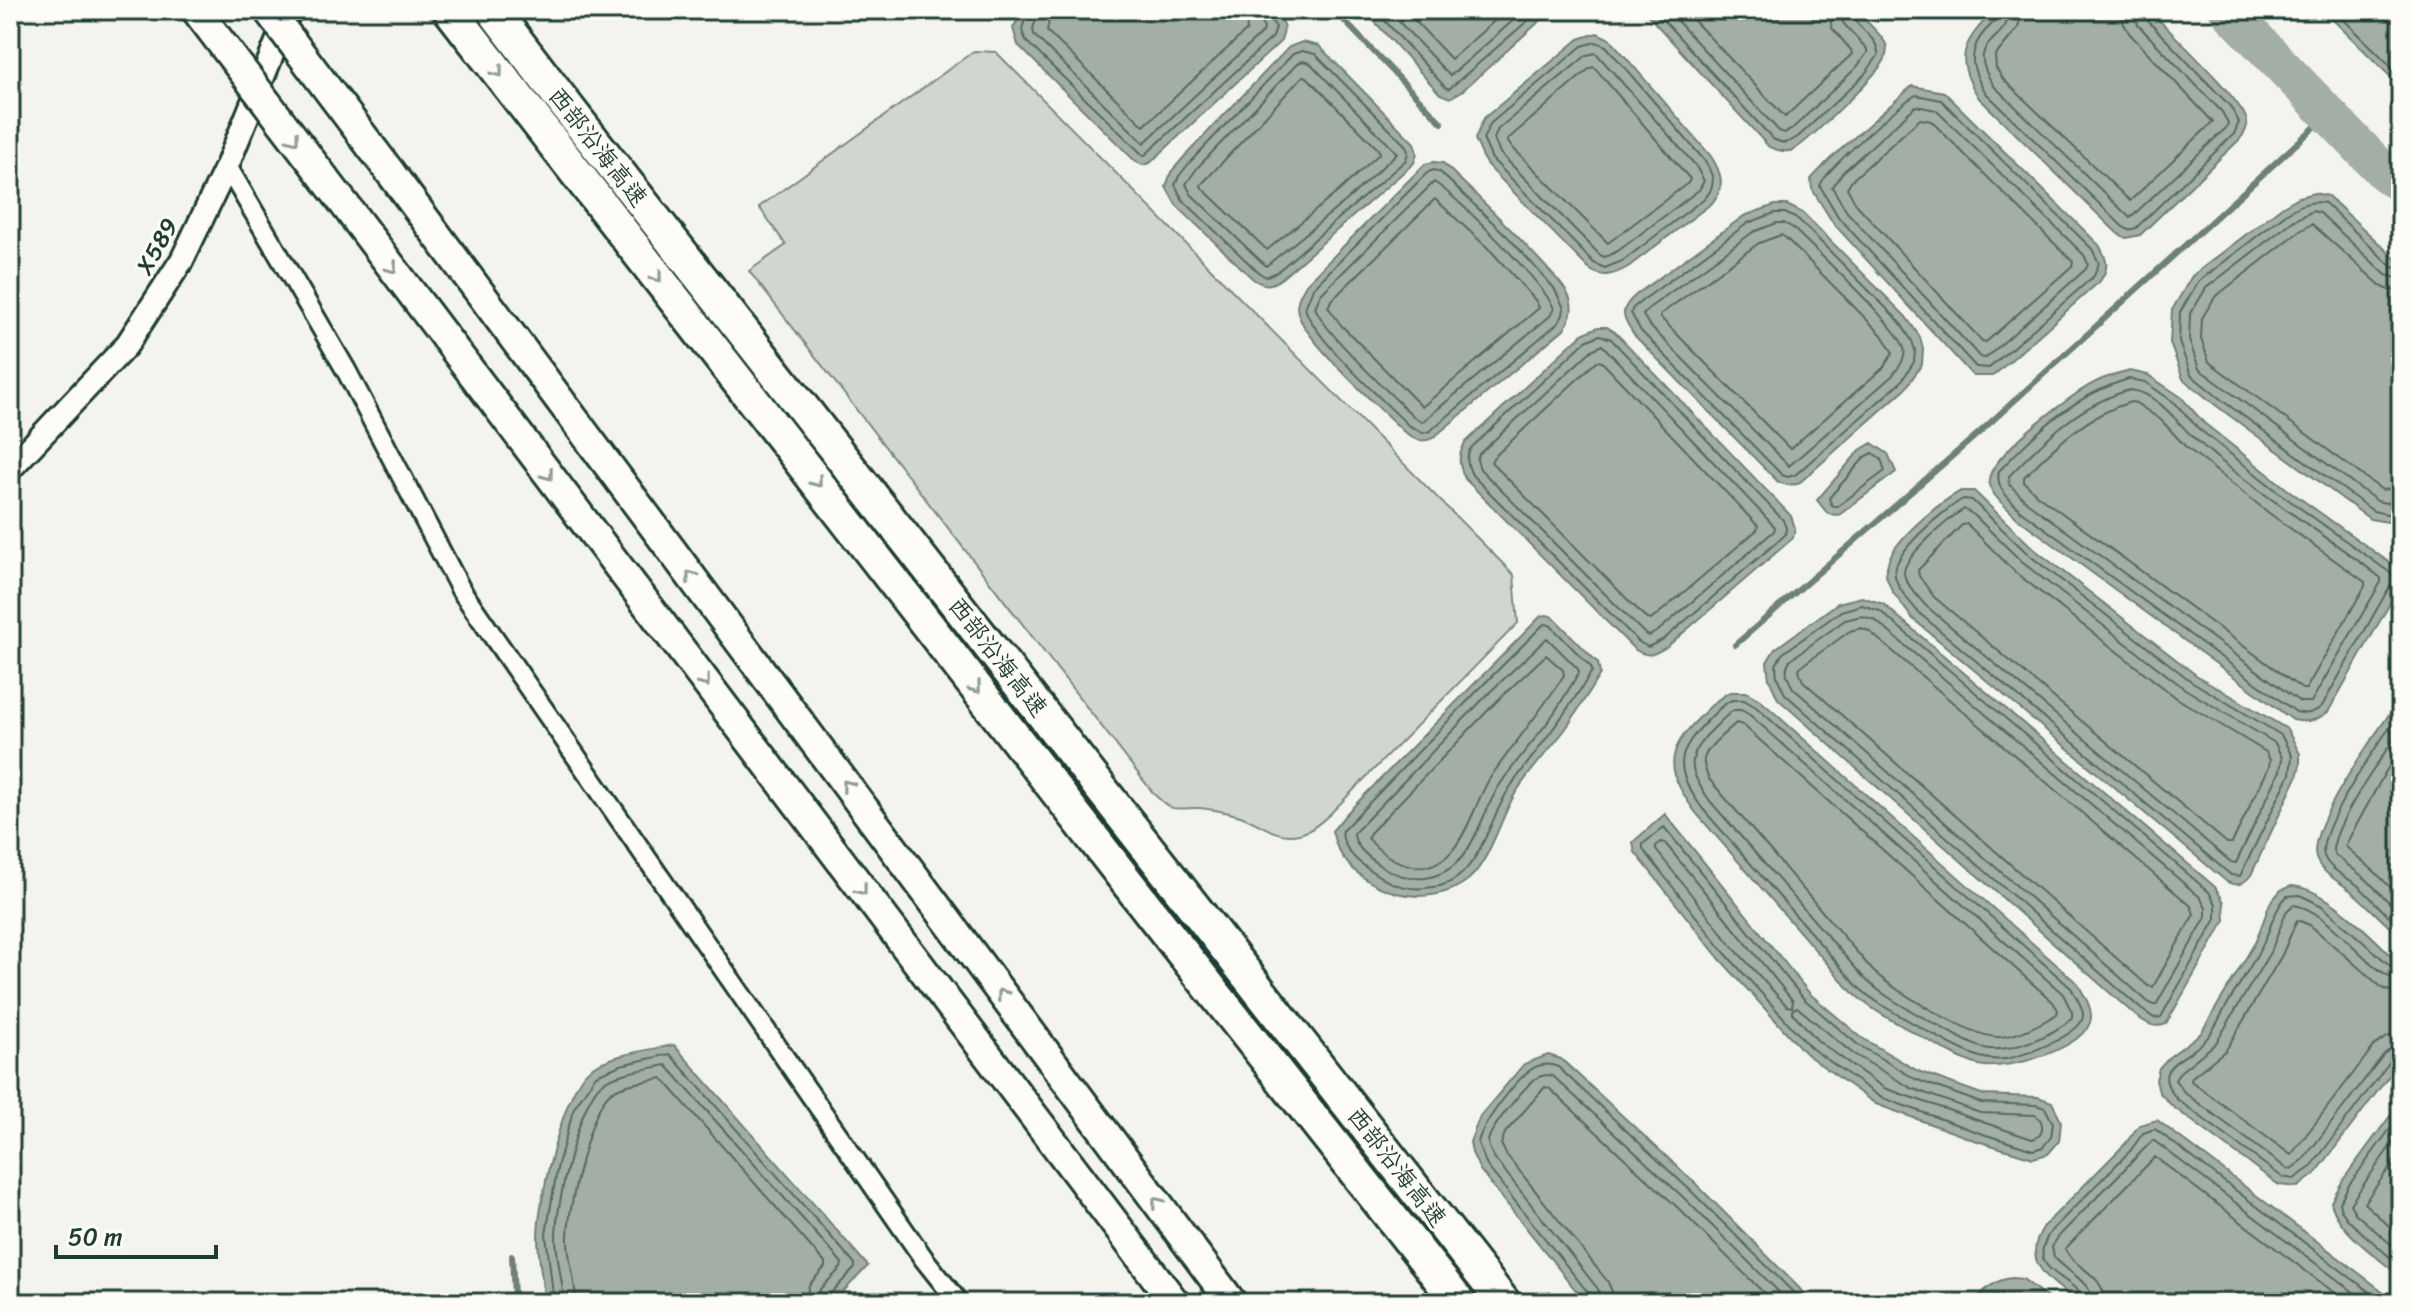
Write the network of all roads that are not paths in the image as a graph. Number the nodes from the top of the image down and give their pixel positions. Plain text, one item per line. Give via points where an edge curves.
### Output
1 (196, 10) edge
2 (268, 10) edge
3 (290, 10) edge
4 (450, 10) edge
5 (494, 10) edge
6 (227, 166) junction
7 (10, 469) edge
8 (1171, 1298) edge
9 (959, 1303) edge
10 (1232, 1303) edge
11 (1459, 1303) edge
12 (1505, 1303) edge

1 -> 8 highway, bridge
10 -> 2 highway, bridge
3 - 6 street, X589 / X589
4 -> 11 highway, 西部沿海高速
5 - 12 highway, 西部沿海高速
6 - 7 street, X589 / X589 via 182,260 126,346
6 - 9 street via 346,370 461,590

